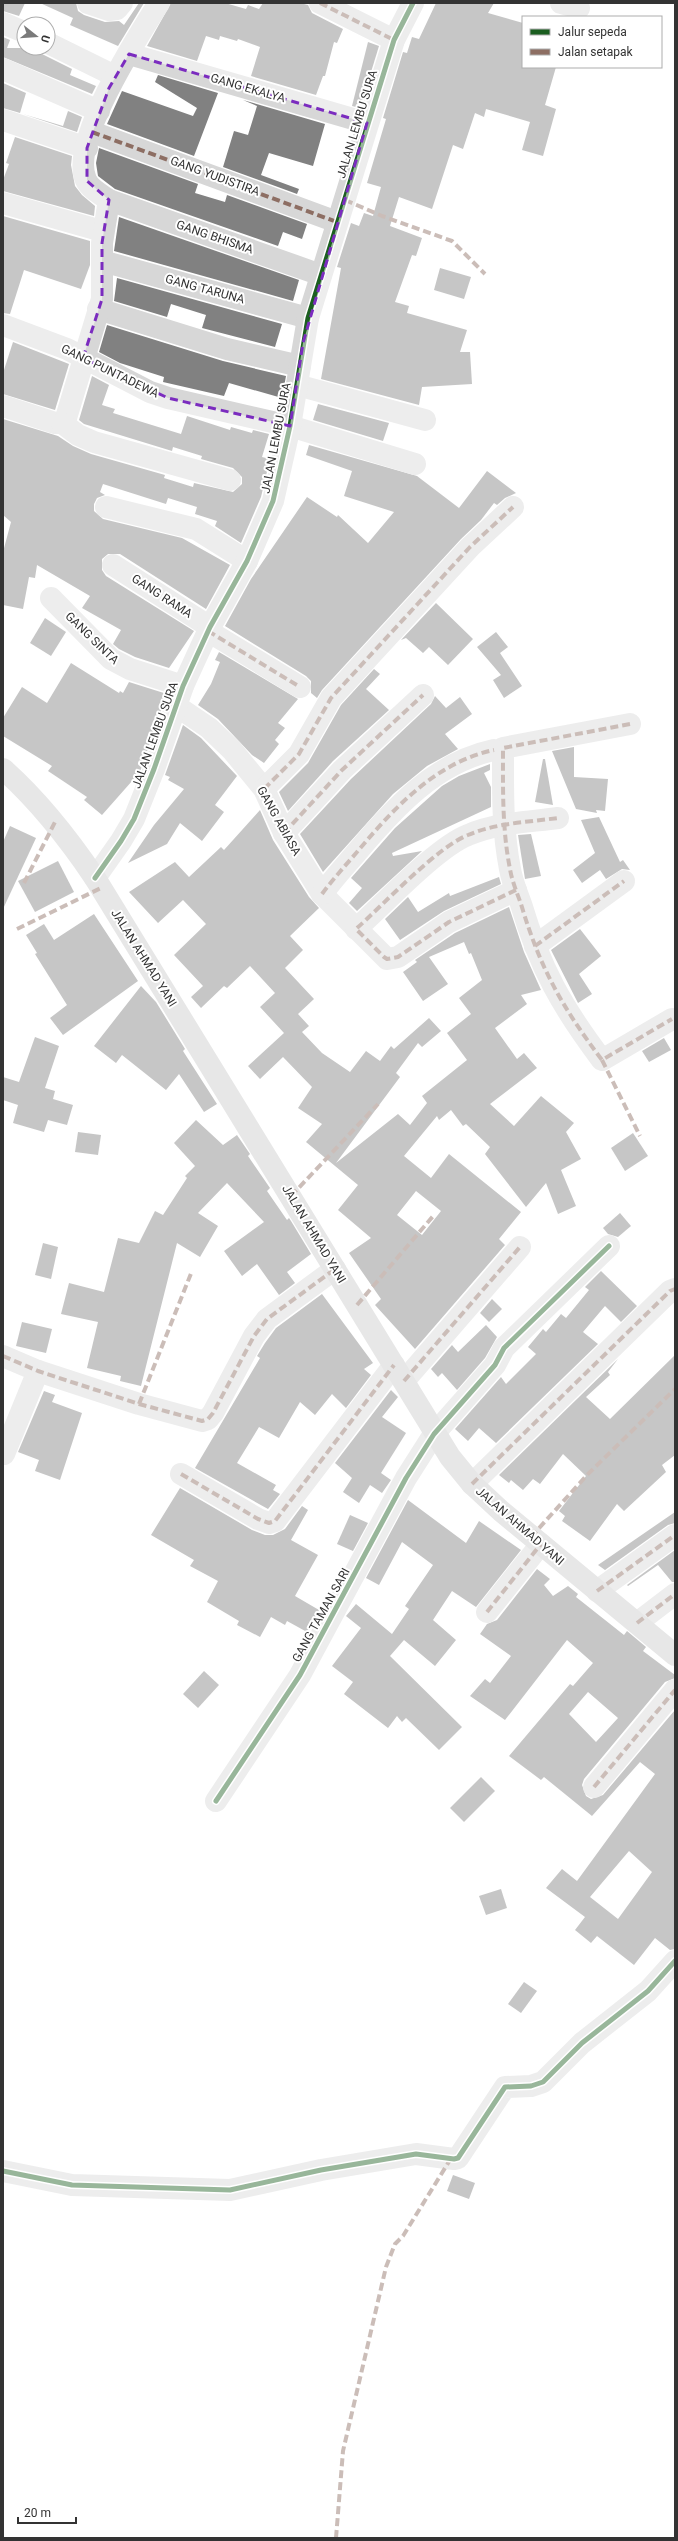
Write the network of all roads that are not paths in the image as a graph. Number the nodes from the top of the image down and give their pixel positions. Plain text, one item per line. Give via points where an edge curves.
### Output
1 (88, 3) edge
2 (122, 3) edge
3 (159, 3) edge
4 (320, 3) edge
5 (414, 3) edge
6 (3, 23) edge
7 (16, 29) edge
8 (394, 40) junction
9 (56, 47) edge
10 (129, 54) junction
11 (3, 69) edge
12 (115, 76) junction
13 (99, 111) junction
14 (3, 120) edge
15 (367, 123) junction
16 (89, 140) junction
17 (109, 200) junction
18 (3, 203) edge
19 (338, 222) junction
20 (102, 231) dead end
21 (102, 261) junction
22 (321, 275) junction
23 (98, 309) junction
24 (308, 318) junction
25 (3, 325) edge
26 (83, 358) junction
27 (298, 375) junction
28 (3, 406) edge
29 (425, 420) dead end
30 (62, 423) junction
31 (290, 426) junction
32 (415, 464) dead end
33 (230, 480) dead end
34 (106, 507) dead end
35 (513, 507) dead end
36 (246, 561) junction
37 (113, 565) dead end
38 (51, 598) dead end
39 (209, 629) junction
40 (300, 687) dead end
41 (423, 695) dead end
42 (179, 696) junction
43 (630, 724) dead end
44 (494, 750) dead end
45 (3, 769) edge
46 (264, 789) junction
47 (558, 818) dead end
48 (504, 825) junction
49 (284, 833) junction
50 (95, 878) junction
51 (624, 881) dead end
52 (516, 890) junction
53 (322, 894) junction
54 (356, 929) junction
55 (535, 946) junction
56 (672, 1019) dead end
57 (610, 1246) dead end
58 (520, 1247) dead end
59 (335, 1269) junction
60 (675, 1289) edge
61 (3, 1356) edge
62 (38, 1371) junction
63 (399, 1373) junction
64 (434, 1434) junction
65 (4, 1454) dead end
66 (182, 1474) dead end
67 (472, 1484) junction
68 (675, 1535) edge
69 (541, 1544) junction
70 (597, 1591) junction
71 (675, 1594) edge
72 (487, 1612) dead end
73 (637, 1623) junction
74 (675, 1655) edge
75 (675, 1690) edge
76 (594, 1787) dead end
77 (216, 1801) dead end
78 (675, 1961) edge
79 (3, 2171) edge

1 - 2 street via 109,10 117,9
3 - 10 street
4 - 8 street
5 - 8 street, JALAN LEMBU SURA
6 - 7 street
8 - 15 street, JALAN LEMBU SURA
9 - 12 street
10 - 12 street
10 - 15 street, GANG EKALYA
11 - 13 street
12 - 13 street
13 - 16 street
14 - 16 street, GANG YUDISTIRA
15 - 19 street, JALAN LEMBU SURA
16 - 17 street via 84,169 87,181
16 - 19 street, GANG YUDISTIRA
17 - 21 street via 103,231
17 - 22 street, GANG BHISMA
18 - 20 street
19 - 22 street, JALAN LEMBU SURA
21 - 23 street via 104,290
21 - 24 street, GANG TARUNA
22 - 24 street, JALAN LEMBU SURA
23 - 26 street
23 - 27 street via 233,350
24 - 27 street, JALAN LEMBU SURA
25 - 26 street, GANG PUNTADEWA via 67,349
26 - 30 street via 66,418
26 - 31 street, GANG PUNTADEWA via 150,392 168,398
27 - 29 street
27 - 31 street, JALAN LEMBU SURA
28 - 30 street
30 - 33 street via 78,436 94,442
31 - 32 street, GANG PUNTADEWA
31 - 36 street, JALAN LEMBU SURA via 273,501
34 - 36 street via 196,529
35 - 46 street via 470,547 331,698 299,754
36 - 39 street, JALAN LEMBU SURA
37 - 39 street, GANG RAMA
38 - 42 street, GANG SINTA via 111,659
39 - 40 street, GANG RAMA
39 - 42 street, JALAN LEMBU SURA
41 - 49 street via 342,770
42 - 46 street, GANG ABIASA via 224,741
42 - 50 street, JALAN LEMBU SURA via 134,819
43 - 48 street via 503,748
44 - 53 street via 455,763 417,790 377,828
45 - 50 main road, JALAN AHMAD YANI via 55,822
46 - 49 street, GANG ABIASA
47 - 48 street
48 - 52 street via 510,871
48 - 54 street via 467,835 449,847
49 - 53 street, GANG ABIASA
50 - 59 main road, JALAN AHMAD YANI
51 - 55 street
52 - 54 street, GANG ABIASA via 449,922 398,958 384,957
52 - 55 street
53 - 54 street, GANG ABIASA
55 - 56 street via 558,997 602,1060
57 - 64 street, GANG TAMAN SARI via 504,1348 495,1365
58 - 63 street
59 - 62 street via 267,1319 254,1336 208,1419 194,1420
59 - 63 main road, JALAN AHMAD YANI
60 - 67 street via 659,1301
61 - 62 street
62 - 65 street
63 - 64 main road, JALAN AHMAD YANI
63 - 66 street via 274,1521 269,1523 258,1519
64 - 67 main road, JALAN AHMAD YANI
64 - 77 street, GANG TAMAN SARI via 406,1478 300,1675
67 - 69 main road, JALAN AHMAD YANI
68 - 70 street
69 - 70 main road, JALAN AHMAD YANI
69 - 72 street
70 - 73 main road, JALAN AHMAD YANI
71 - 73 street
73 - 74 main road, JALAN AHMAD YANI
75 - 76 street
78 - 79 street via 648,1991 582,2043 543,2082 531,2086 505,2087 458,2158 416,2154 321,2170 230,2190 72,2185

